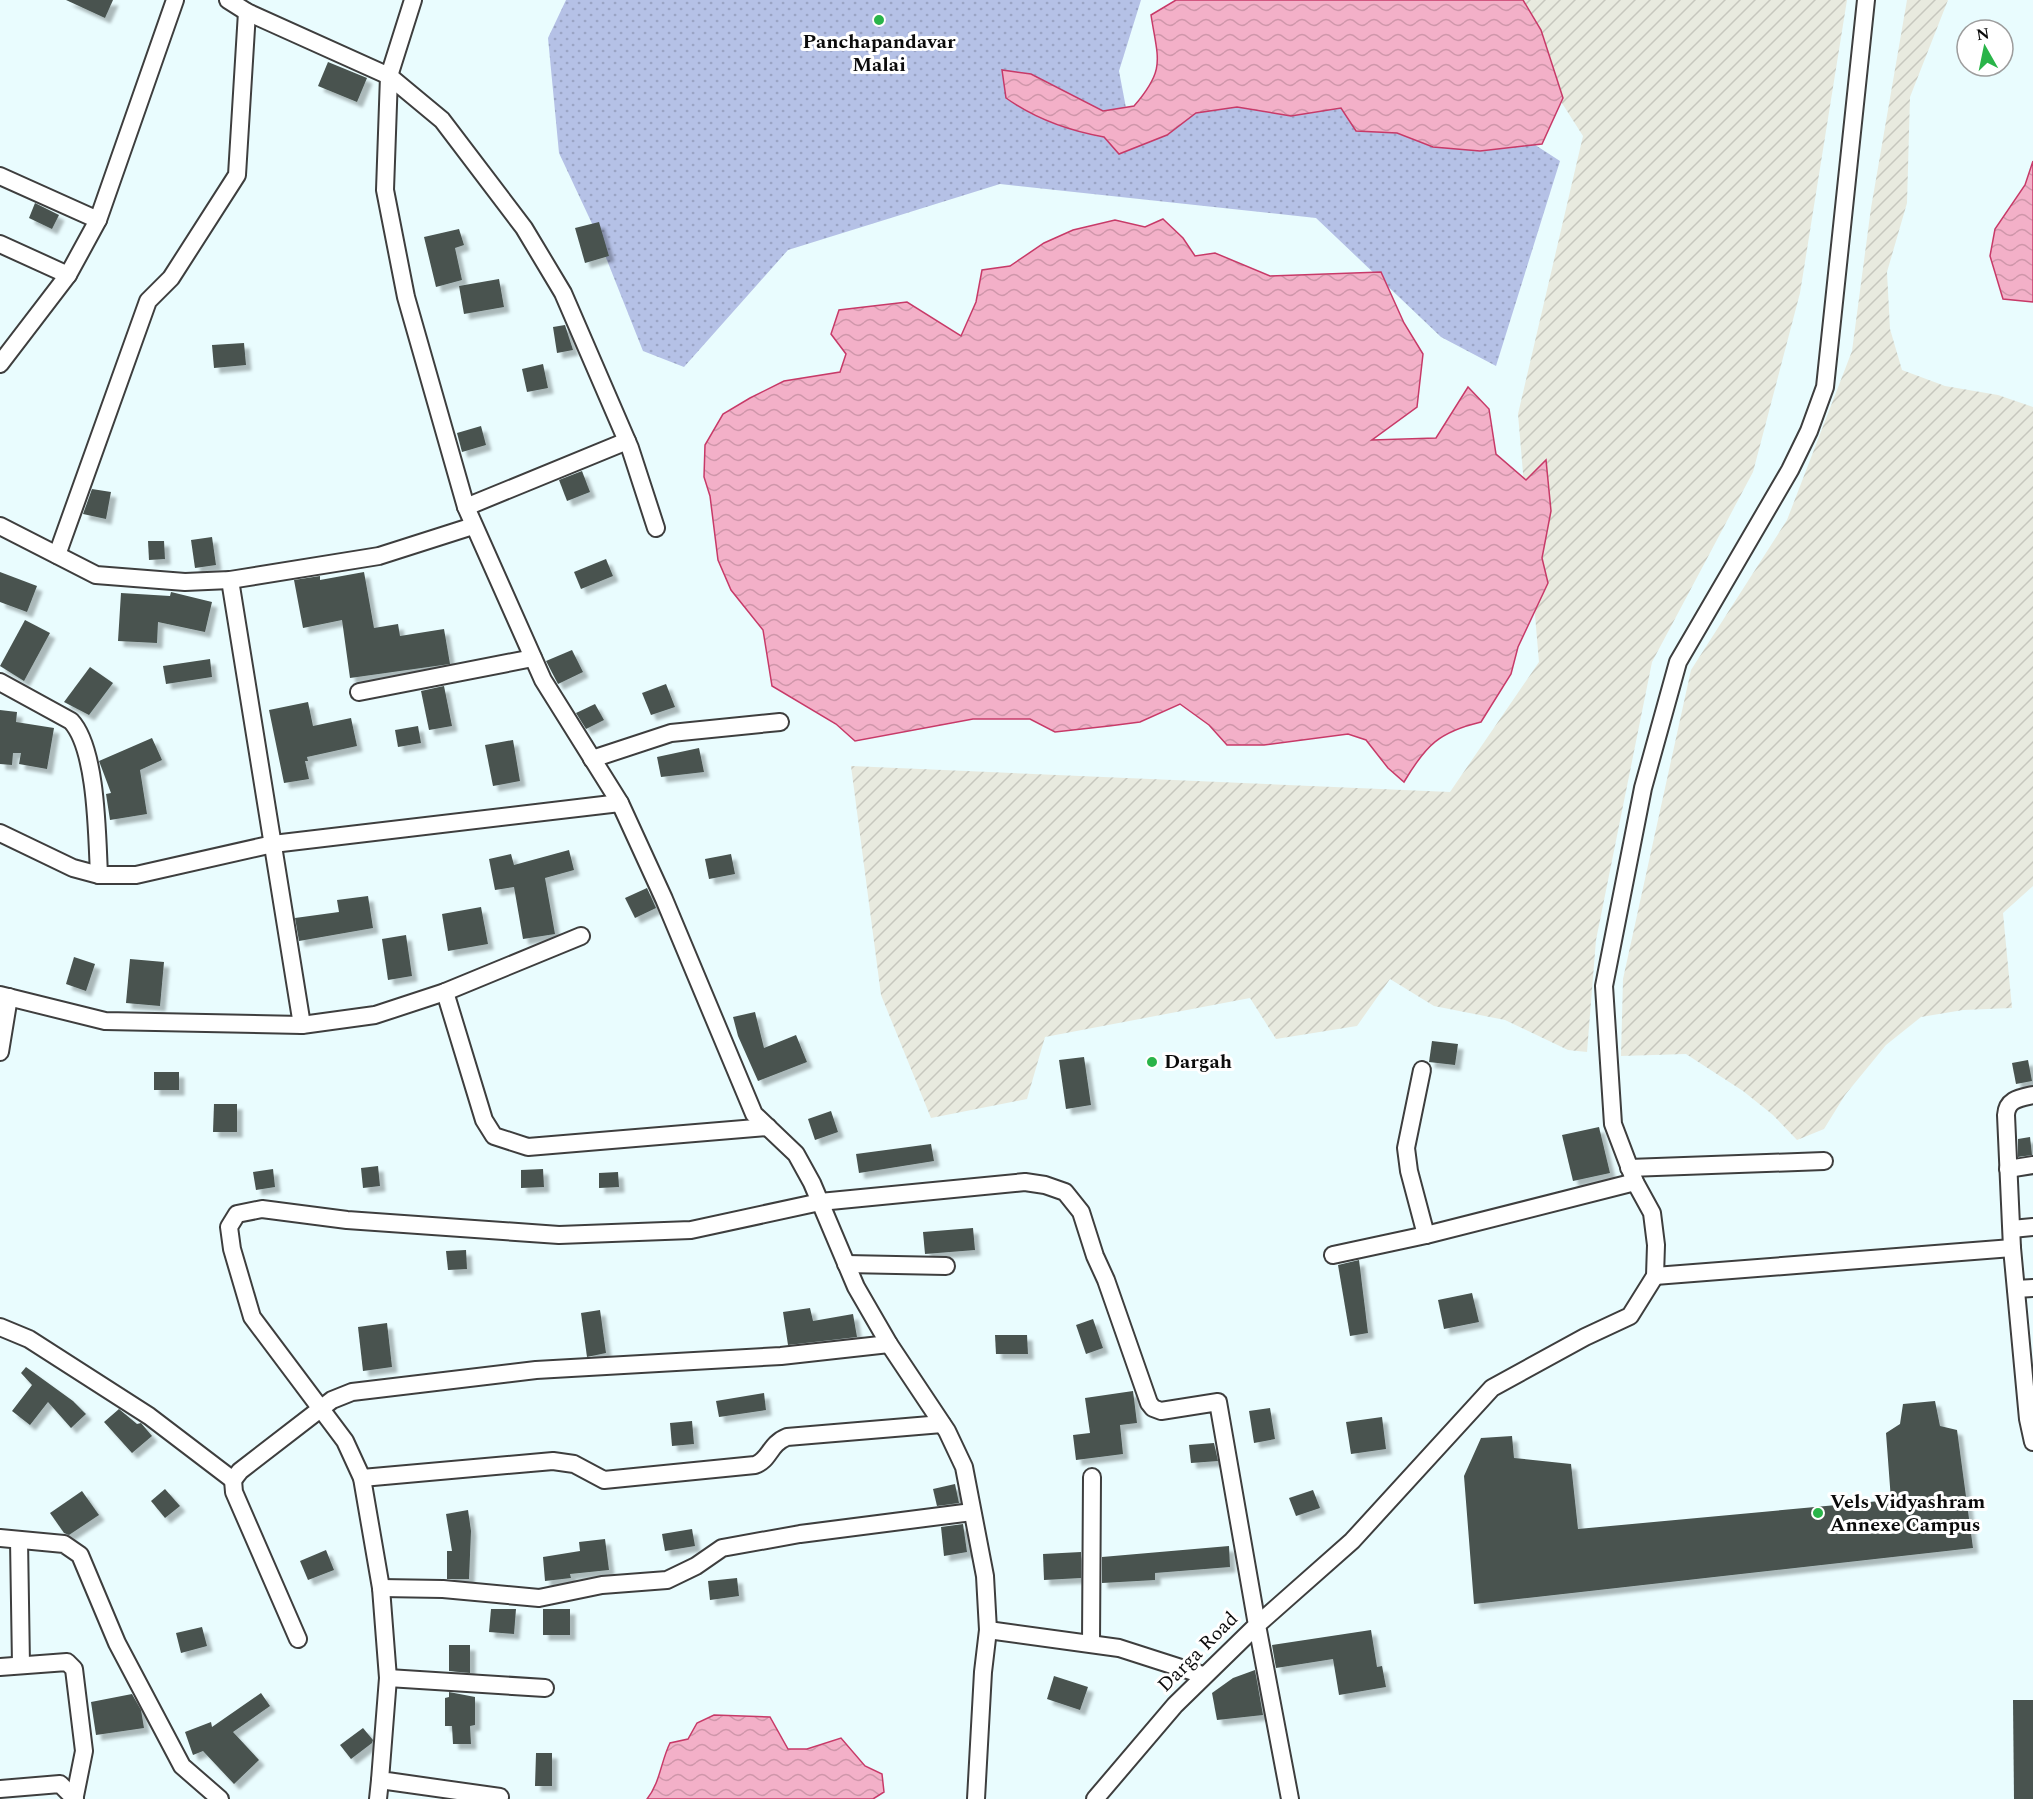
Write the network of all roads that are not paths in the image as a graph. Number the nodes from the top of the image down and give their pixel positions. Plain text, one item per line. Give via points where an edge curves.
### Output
1 (175, 0) edge
2 (228, 0) edge
3 (413, 0) edge
4 (1866, 0) edge
5 (247, 12) junction
6 (389, 76) junction
7 (0, 176) edge
8 (98, 220) junction
9 (0, 244) edge
10 (68, 275) junction
11 (0, 364) edge
12 (627, 441) junction
13 (466, 507) junction
14 (0, 526) edge
15 (473, 526) junction
16 (656, 528) dead end
17 (57, 555) junction
18 (230, 580) junction
19 (533, 658) junction
20 (0, 682) edge
21 (359, 692) dead end
22 (780, 722) dead end
23 (592, 759) junction
24 (620, 803) junction
25 (0, 833) edge
26 (273, 844) junction
27 (99, 875) junction
28 (581, 936) dead end
29 (445, 992) junction
30 (5, 996) edge
31 (302, 1025) junction
32 (0, 1052) edge
33 (1422, 1070) dead end
34 (2033, 1095) edge
35 (768, 1127) junction
36 (1824, 1161) dead end
37 (2033, 1165) edge
38 (2008, 1169) junction
39 (1632, 1175) junction
40 (820, 1202) junction
41 (2033, 1227) edge
42 (2012, 1229) junction
43 (1426, 1235) junction
44 (2012, 1248) junction
45 (1334, 1255) dead end
46 (846, 1264) junction
47 (946, 1266) dead end
48 (1655, 1276) junction
49 (2025, 1288) edge
50 (0, 1327) edge
51 (889, 1344) junction
52 (2028, 1362) edge
53 (320, 1409) junction
54 (2030, 1419) edge
55 (942, 1424) junction
56 (2033, 1443) edge
57 (1092, 1477) dead end
58 (362, 1478) junction
59 (233, 1480) junction
60 (972, 1512) junction
61 (0, 1538) edge
62 (19, 1540) junction
63 (381, 1588) junction
64 (1257, 1625) junction
65 (988, 1630) junction
66 (298, 1639) dead end
67 (1091, 1643) junction
68 (21, 1665) junction
69 (0, 1667) edge
70 (1203, 1675) junction
71 (388, 1678) junction
72 (545, 1688) dead end
73 (380, 1780) junction
74 (0, 1789) edge
75 (500, 1797) dead end
76 (75, 1798) edge
77 (220, 1799) edge
78 (378, 1799) edge
79 (976, 1799) edge
80 (1095, 1799) edge
81 (1290, 1799) edge

1 - 8 street
2 - 5 street
3 - 6 street
4 - 39 street via 1826,387 1790,470 1678,662 1641,800 1604,986 1613,1124
5 - 6 street
5 - 17 street via 237,175 171,278 148,301
6 - 12 street via 442,120 524,228 563,293
6 - 13 street via 386,190 406,297
7 - 8 street
8 - 10 street
9 - 10 street
10 - 11 street
12 - 13 street
12 - 16 street
13 - 15 street
14 - 17 street
15 - 18 street via 379,556
15 - 19 street
17 - 18 street via 96,575 185,582
18 - 26 street
19 - 21 street
19 - 23 street
20 - 27 street via 62,715 80,730 94,800
22 - 23 street via 671,733
23 - 24 street
24 - 26 street
24 - 35 street via 754,1113
25 - 27 street via 73,868
26 - 27 street via 136,875
26 - 31 street
28 - 29 street
29 - 31 street via 375,1015
29 - 35 street via 484,1120 494,1136 512,1144 570,1145
30 - 31 street via 105,1022
30 - 32 street
33 - 43 street via 1406,1148
34 - 38 street via 2013,1101 2006,1109
35 - 40 street via 796,1154
36 - 39 street
37 - 38 street
38 - 42 street
39 - 43 street
39 - 48 street via 1652,1213
40 - 46 street
40 - 53 street via 691,1230 559,1235 346,1220 262,1209 237,1214 229,1227 232,1249 252,1317
40 - 64 street, Darga Road via 1025,1182 1065,1192 1082,1212 1144,1394 1153,1408 1218,1402
41 - 42 street
42 - 44 street
43 - 45 street
44 - 48 street
44 - 49 street
46 - 47 street
46 - 51 street
48 - 64 street via 1630,1316 1492,1388 1352,1541
49 - 52 street
50 - 59 street via 28,1339 149,1416
51 - 53 street via 781,1356 536,1370 352,1392
51 - 55 street
52 - 54 street
53 - 58 street via 345,1441
53 - 59 street
54 - 56 street
55 - 58 street via 787,1437 772,1445 755,1465 604,1480 574,1464 553,1461
55 - 60 street via 964,1467
57 - 67 street
58 - 63 street
59 - 66 street via 234,1492
60 - 63 street via 722,1548 667,1580 602,1585 539,1598
60 - 65 street via 985,1576
61 - 62 street
62 - 68 street
62 - 77 street via 64,1544 80,1555 122,1654 182,1766
63 - 71 street
64 - 70 street, Darga Road
64 - 81 street
65 - 67 street
65 - 79 street via 982,1672
67 - 70 street
68 - 69 street
68 - 76 street via 67,1662 74,1669 84,1751
70 - 80 street, Darga Road
71 - 72 street
71 - 73 street
73 - 75 street
73 - 78 street
74 - 76 street via 60,1784

